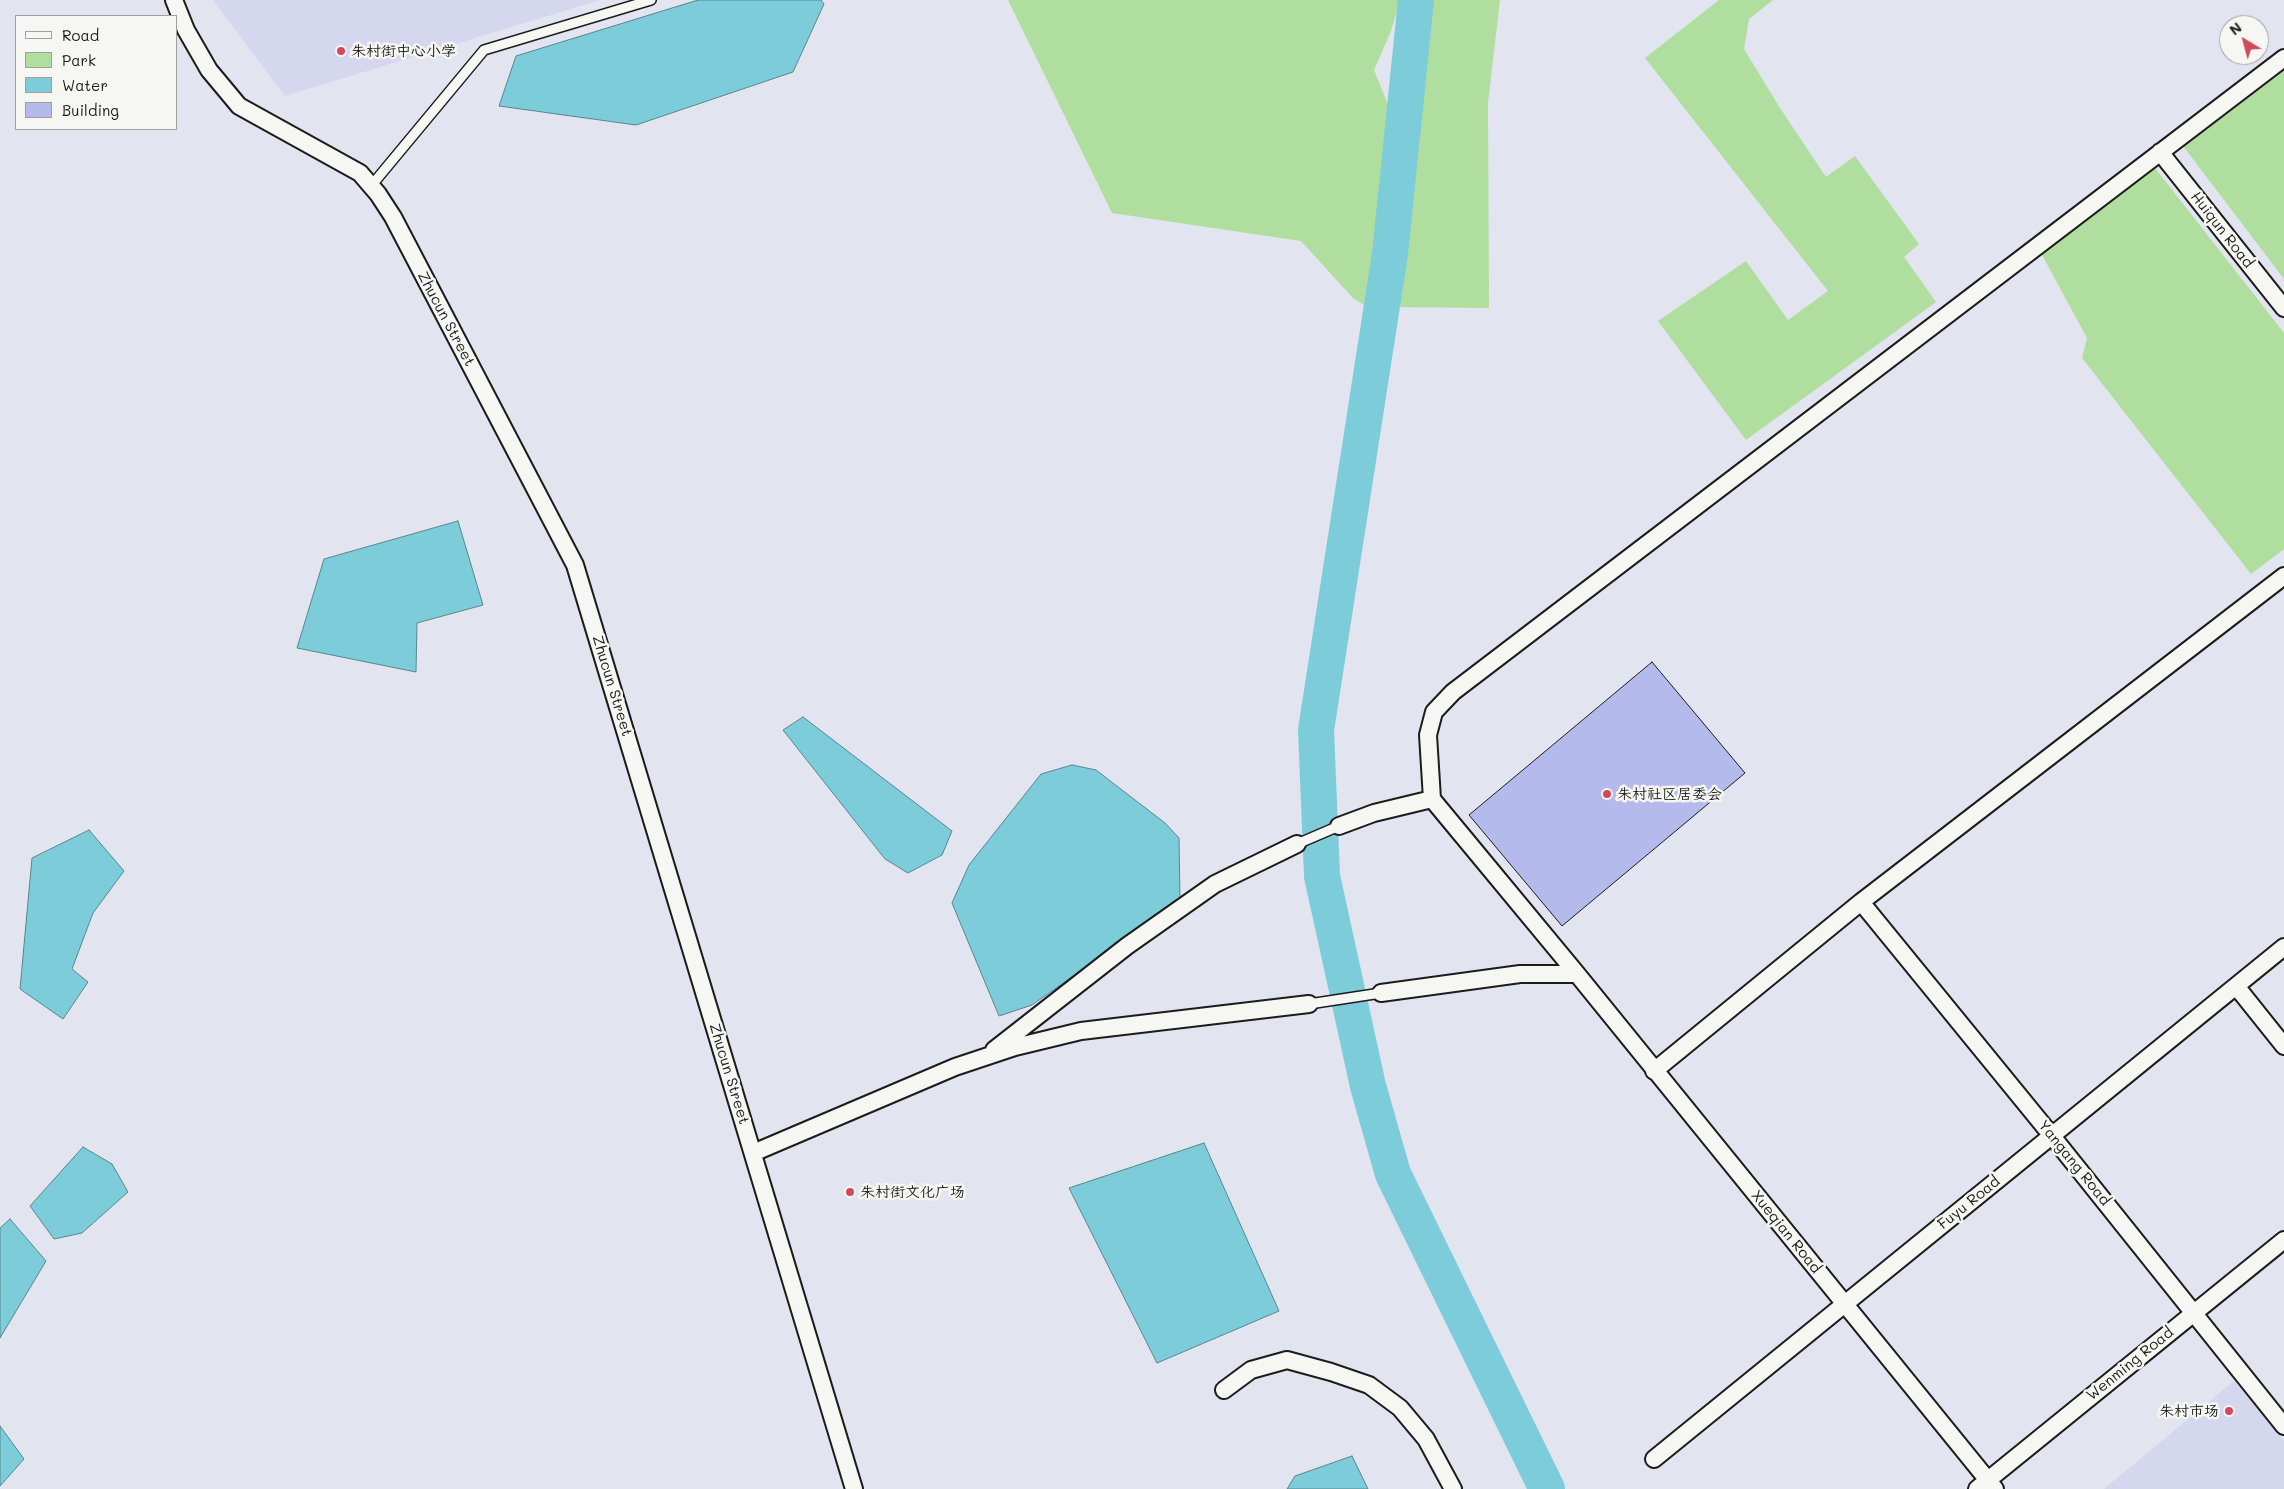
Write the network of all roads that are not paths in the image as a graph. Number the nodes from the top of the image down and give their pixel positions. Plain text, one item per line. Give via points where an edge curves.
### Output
1 (174, 0) edge
2 (651, 0) edge
3 (2284, 58) edge
4 (2160, 152) junction
5 (371, 186) junction
6 (2284, 308) edge
7 (2284, 576) edge
8 (1432, 799) junction
9 (1339, 826) joint
10 (1297, 844) joint
11 (1861, 902) junction
12 (2284, 947) edge
13 (1578, 974) junction
14 (2236, 986) junction
15 (1381, 993) joint
16 (1309, 1004) joint
17 (2284, 1046) edge
18 (984, 1057) junction
19 (1654, 1071) junction
20 (2052, 1136) junction
21 (753, 1153) junction
22 (2284, 1240) edge
23 (1845, 1304) junction
24 (2195, 1312) junction
25 (1224, 1390) dead end
26 (2284, 1426) edge
27 (1654, 1459) dead end
28 (1987, 1486) edge
29 (854, 1489) edge
30 (1453, 1489) edge

1 - 5 street, Zhucun Street via 186,30 209,70 239,106 360,173
2 - 5 lane via 484,50
3 - 4 street
4 - 6 street, Huiqun Road
4 - 8 street via 1454,692 1434,712 1428,735
5 - 21 street, Zhucun Street via 393,218 575,565
7 - 11 street
8 - 9 street
8 - 13 street, Xueqian Road
9 - 10 lane
10 - 18 street via 1215,884 1127,946
11 - 19 street
11 - 20 street, Yangang Road
12 - 14 street, Fuyu Road
13 - 15 street via 1520,974
13 - 19 street, Xueqian Road
14 - 17 street
14 - 20 street, Fuyu Road
15 - 16 lane
16 - 18 street via 1081,1031
18 - 21 street
19 - 23 street, Xueqian Road
20 - 23 street, Fuyu Road
20 - 24 street, Yangang Road
21 - 29 street, Zhucun Street
22 - 24 street, Wenming Road
23 - 27 street, Fuyu Road
23 - 28 street, Xueqian Road
24 - 26 street, Yangang Road
24 - 28 street, Wenming Road
25 - 30 street via 1250,1370 1287,1360 1369,1385 1400,1408 1426,1439

